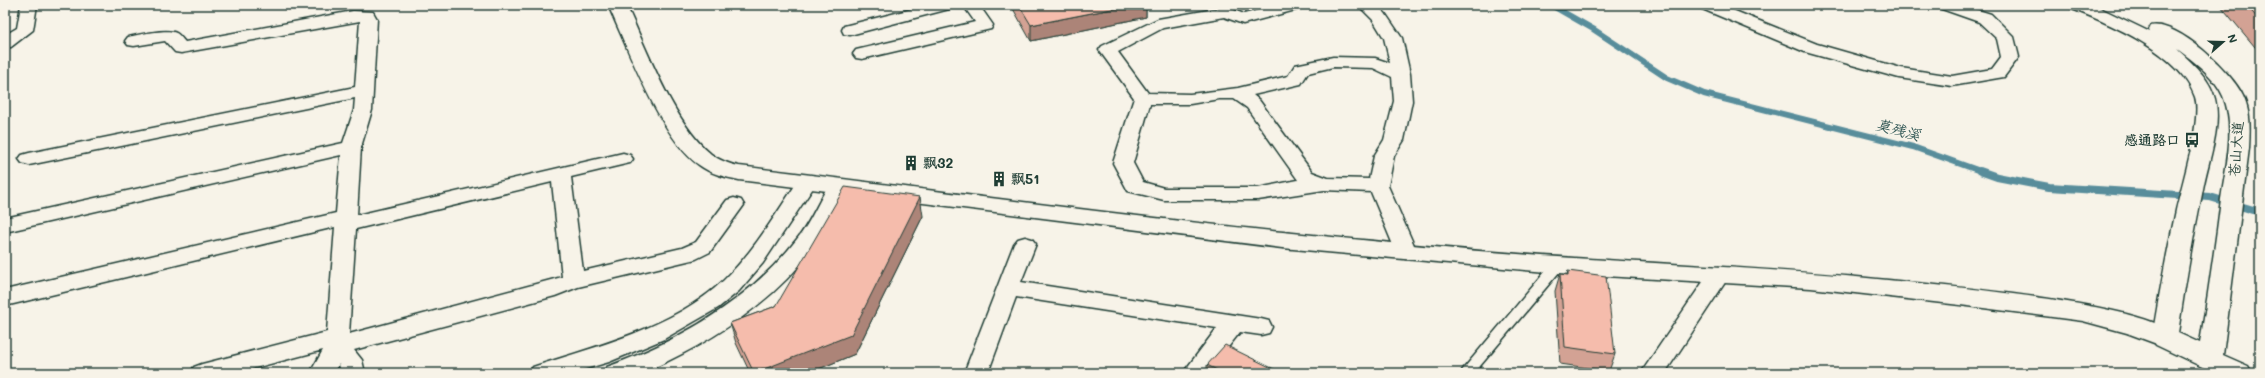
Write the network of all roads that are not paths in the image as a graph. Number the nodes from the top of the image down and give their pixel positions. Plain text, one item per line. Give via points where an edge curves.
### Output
1 (29, 5) edge
2 (617, 5) edge
3 (947, 5) edge
4 (971, 5) edge
5 (1297, 5) edge
6 (1366, 5) edge
7 (1706, 5) edge
8 (1945, 5) edge
9 (2078, 5) edge
10 (2108, 5) edge
11 (850, 30) dead end
12 (134, 41) dead end
13 (5, 43) edge
14 (862, 54) dead end
15 (1401, 74) junction
16 (364, 91) junction
17 (1238, 93) junction
18 (1143, 98) junction
19 (351, 147) junction
20 (29, 159) dead end
21 (623, 159) dead end
22 (561, 174) junction
23 (807, 182) junction
24 (1326, 184) junction
25 (838, 186) junction
26 (1378, 186) junction
27 (734, 205) dead end
28 (346, 221) junction
29 (5, 225) edge
30 (1025, 244) dead end
31 (1406, 252) junction
32 (751, 264) junction
33 (1558, 265) junction
34 (781, 272) junction
35 (1719, 275) junction
36 (574, 281) junction
37 (1009, 288) junction
38 (5, 298) edge
39 (1234, 323) junction
40 (1261, 327) dead end
41 (2165, 338) junction
42 (337, 344) junction
43 (2210, 359) junction
44 (202, 373) edge
45 (322, 373) edge
46 (353, 373) edge
47 (541, 373) edge
48 (615, 373) edge
49 (976, 373) edge
50 (1195, 373) edge
51 (1467, 373) edge
52 (1653, 373) edge
53 (2239, 373) edge

1 - 13 street via 25,30
2 - 23 street via 667,108 693,149 719,168
3 - 11 street
4 - 14 street via 985,25
5 - 18 street via 1243,19 1226,12 1158,24 1108,50
6 - 15 street via 1379,16 1393,38
7 - 8 street via 1811,48 1899,73 1952,81 1998,73 2010,58 2005,37 1985,18
9 - 41 street via 2111,18 2167,52 2198,83 2206,98 2206,128 2199,150
10 - 43 street, 苍山大道 via 2180,43 2205,63 2233,94 2238,111 2237,160
12 - 16 street via 170,36 181,48 353,16 367,16 369,19
15 - 17 street via 1375,63 1333,62 1302,69 1296,80
15 - 26 street via 1404,101 1394,140 1384,156
16 - 19 street via 361,121
16 - 20 street
17 - 18 street via 1190,99
17 - 24 street via 1253,104 1305,176
18 - 24 street via 1123,163 1135,186 1164,194 1258,194
19 - 28 street
19 - 29 street
21 - 22 street
22 - 28 street
22 - 36 street
23 - 25 street
23 - 32 street
24 - 26 street
25 - 31 street via 1282,240
25 - 34 street via 805,244
26 - 31 street
27 - 36 street via 703,247 688,254
28 - 38 street
28 - 42 street
30 - 37 street
31 - 33 street
32 - 34 street
32 - 47 street via 736,282 716,299 669,328 617,351
33 - 35 street
33 - 51 lane
34 - 48 street via 723,319 690,340 659,356
35 - 41 street via 1811,280 2036,305 2101,317
35 - 52 street
36 - 42 street
37 - 39 street
37 - 49 street
39 - 40 street
39 - 50 street
41 - 43 street
42 - 44 street
42 - 45 street
42 - 46 street via 350,360
43 - 53 street

